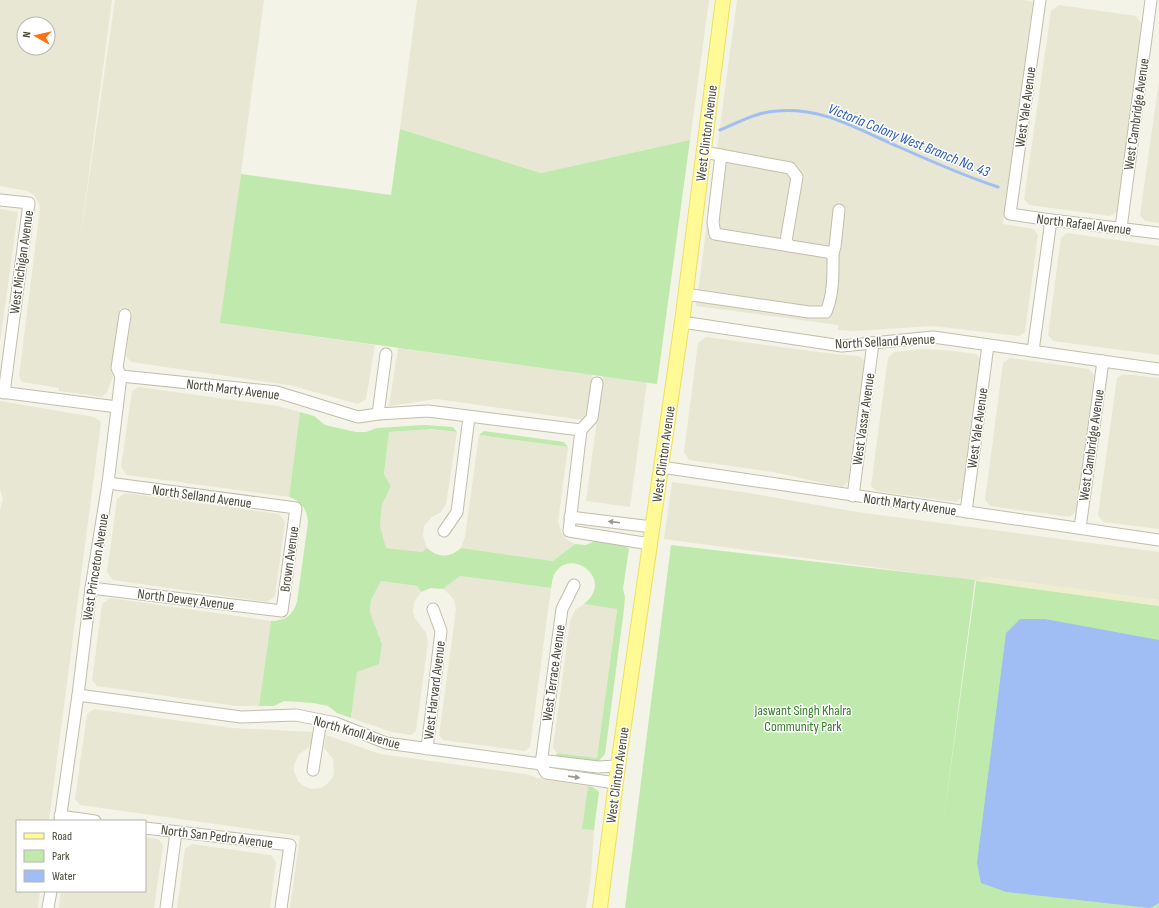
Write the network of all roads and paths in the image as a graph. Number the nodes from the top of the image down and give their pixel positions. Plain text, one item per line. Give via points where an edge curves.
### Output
1 (723, 0) edge
2 (1040, 0) edge
3 (1151, 0) edge
4 (704, 152) junction
5 (722, 155) junction
6 (0, 200) edge
7 (839, 210) dead end
8 (1010, 214) joint
9 (1051, 220) junction
10 (1120, 228) junction
11 (1159, 233) edge
12 (790, 246) junction
13 (833, 252) junction
14 (685, 294) junction
15 (125, 315) dead end
16 (682, 322) junction
17 (873, 343) junction
18 (988, 345) junction
19 (1033, 351) junction
20 (386, 354) dead end
21 (1103, 361) junction
22 (1159, 369) edge
23 (121, 376) junction
24 (597, 383) dead end
25 (2, 393) edge
26 (117, 407) junction
27 (378, 414) junction
28 (469, 417) junction
29 (581, 430) junction
30 (661, 467) junction
31 (108, 483) junction
32 (853, 496) junction
33 (296, 508) joint
34 (966, 512) junction
35 (570, 517) junction
36 (652, 527) junction
37 (1080, 528) junction
38 (444, 531) dead end
39 (1159, 540) edge
40 (650, 544) junction
41 (574, 586) dead end
42 (91, 588) junction
43 (433, 609) dead end
44 (282, 611) joint
45 (78, 695) junction
46 (321, 720) junction
47 (427, 749) junction
48 (541, 764) junction
49 (618, 766) junction
50 (313, 770) dead end
51 (616, 783) junction
52 (60, 819) edge
53 (78, 820) edge
54 (146, 828) edge
55 (176, 832) junction
56 (51, 892) edge
57 (48, 908) edge
58 (166, 908) edge
59 (281, 908) edge
60 (600, 908) edge

1 - 4 main road, West Clinton Avenue
2 - 8 street, West Yale Avenue
3 - 10 street, West Cambridge Avenue
4 - 5 street
4 - 14 main road, West Clinton Avenue
5 - 12 street via 790,168 797,176 786,241
5 - 12 street via 713,222 715,234
6 - 25 street, West Michigan Avenue via 29,204
7 - 13 street
8 - 9 street, North Rafael Avenue
9 - 10 street, North Rafael Avenue
9 - 19 street
10 - 11 street, North Rafael Avenue
12 - 13 street
13 - 14 street via 831,300 826,312 809,312
14 - 16 main road, West Clinton Avenue
15 - 23 street, West Princeton Avenue via 117,368
16 - 17 street, North Selland Avenue via 842,346
16 - 30 main road, West Clinton Avenue
17 - 18 street, North Selland Avenue via 933,337
17 - 32 street, West Vassar Avenue
18 - 19 street, North Selland Avenue
18 - 34 street, West Yale Avenue
19 - 21 street, North Selland Avenue
20 - 27 street
21 - 22 street, North Selland Avenue
21 - 37 street, West Cambridge Avenue
23 - 26 street, West Princeton Avenue
23 - 27 street, North Marty Avenue via 277,392 358,417
24 - 29 street via 592,418
25 - 26 street
26 - 31 street, West Princeton Avenue
27 - 28 street, North Marty Avenue via 428,411
28 - 29 street, North Marty Avenue
28 - 38 street via 457,512
29 - 35 street
30 - 32 street, North Marty Avenue
30 - 36 main road, West Clinton Avenue
31 - 33 street, North Selland Avenue
31 - 42 street, West Princeton Avenue
32 - 34 street, North Marty Avenue
33 - 44 street, Brown Avenue
34 - 37 street, North Marty Avenue
36 -> 35 street
35 - 40 street via 569,531
36 - 40 main road, West Clinton Avenue
37 - 39 street, North Marty Avenue
40 - 49 main road, West Clinton Avenue
41 - 48 street, West Terrace Avenue via 562,609
42 - 44 street, North Dewey Avenue
42 - 45 street, West Princeton Avenue
43 - 47 street, West Harvard Avenue via 441,631
45 - 46 street, North Knoll Avenue via 240,717 296,715
45 - 52 street, West Princeton Avenue
46 - 47 street, North Knoll Avenue via 336,723 386,743
46 - 50 street
47 - 48 street, North Knoll Avenue
48 - 49 street, North Knoll Avenue via 548,761 598,767
48 -> 51 street, North Knoll Avenue via 546,773
49 - 51 main road, West Clinton Avenue
51 - 60 main road, West Clinton Avenue
52 - 53 street
54 - 55 street, North San Pedro Avenue
55 - 58 street
55 - 59 street, North San Pedro Avenue via 290,845
56 - 57 street

